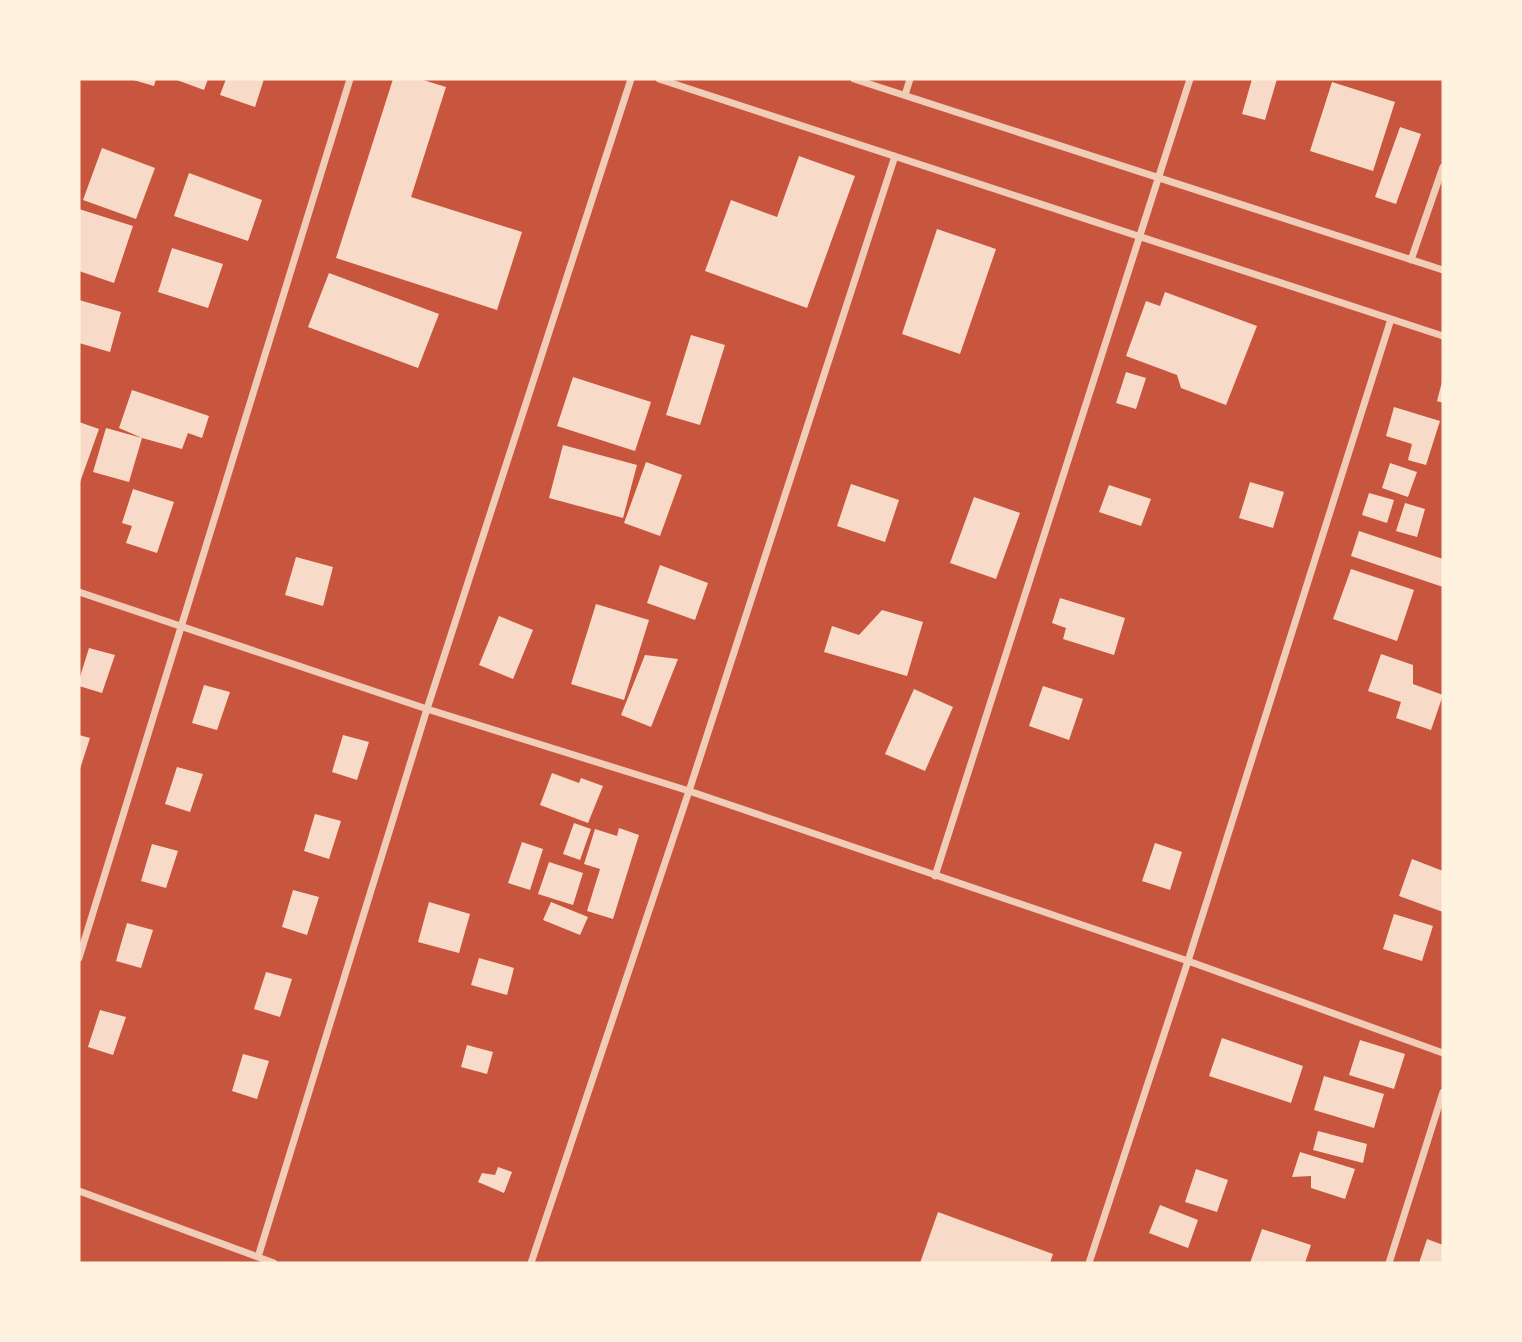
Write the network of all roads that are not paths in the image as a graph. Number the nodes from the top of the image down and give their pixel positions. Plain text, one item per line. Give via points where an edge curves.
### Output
1 (350, 79) edge
2 (631, 79) edge
3 (659, 79) edge
4 (854, 79) edge
5 (910, 79) edge
6 (1190, 79) edge
7 (905, 95) junction
8 (895, 156) junction
9 (1443, 167) edge
10 (1158, 178) junction
11 (1139, 236) junction
12 (1412, 260) junction
13 (1443, 270) edge
14 (1391, 319) junction
15 (1443, 336) edge
16 (79, 592) edge
17 (182, 626) junction
18 (427, 709) junction
19 (689, 791) junction
20 (935, 876) junction
21 (79, 958) edge
22 (1188, 961) junction
23 (1443, 1053) edge
24 (1443, 1092) edge
25 (79, 1191) edge
26 (258, 1257) junction
27 (274, 1263) edge
28 (531, 1263) edge
29 (1089, 1263) edge
30 (1389, 1263) edge

1 - 17 street
2 - 18 street
3 - 8 street
4 - 7 street
5 - 7 street
6 - 10 street
7 - 10 street
8 - 11 street
8 - 19 street
9 - 12 street
10 - 11 street
10 - 12 street
11 - 14 street
11 - 20 street
12 - 13 street
14 - 15 street
14 - 22 street
16 - 17 street
17 - 18 street
17 - 21 street
18 - 19 street
18 - 26 street
19 - 20 street
19 - 28 street
20 - 22 street
22 - 23 street
22 - 29 street
24 - 30 street
25 - 26 street
26 - 27 street

